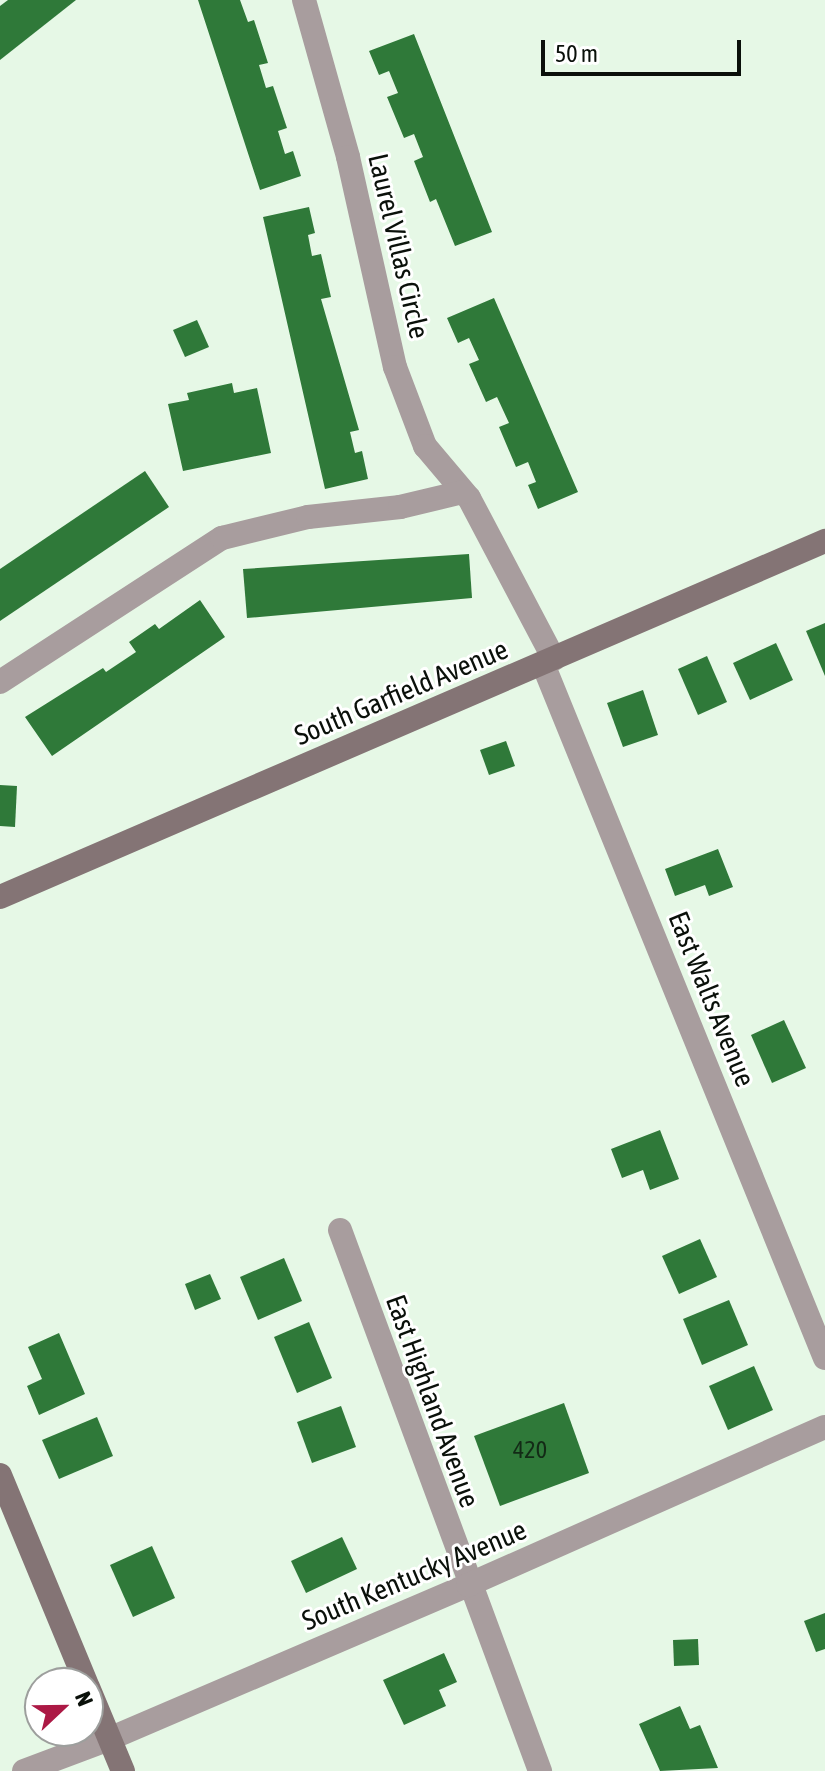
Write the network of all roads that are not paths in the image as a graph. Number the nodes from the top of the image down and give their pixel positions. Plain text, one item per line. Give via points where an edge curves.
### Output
1 (304, 0) edge
2 (463, 492) junction
3 (825, 541) edge
4 (548, 662) junction
5 (0, 682) edge
6 (0, 897) edge
7 (340, 1230) dead end
8 (825, 1358) edge
9 (825, 1427) edge
10 (0, 1475) edge
11 (468, 1585) junction
12 (80, 1667) edge
13 (104, 1727) edge
14 (109, 1739) junction
15 (24, 1771) edge
16 (123, 1771) edge
17 (540, 1771) edge

1 - 2 street, Laurel Villas Circle via 344,141 395,367 425,446
2 - 4 street, Laurel Villas Circle
2 - 5 street via 400,507 308,517 222,538
3 - 4 street, South Garfield Avenue
4 - 6 street, South Garfield Avenue
4 - 8 street, East Walts Avenue
7 - 11 street, East Highland Avenue
9 - 11 street, South Kentucky Avenue
10 - 12 street
11 - 14 street, South Kentucky Avenue
11 - 17 street, East Highland Avenue
13 - 14 street
14 - 15 street, South Kentucky Avenue
14 - 16 street

